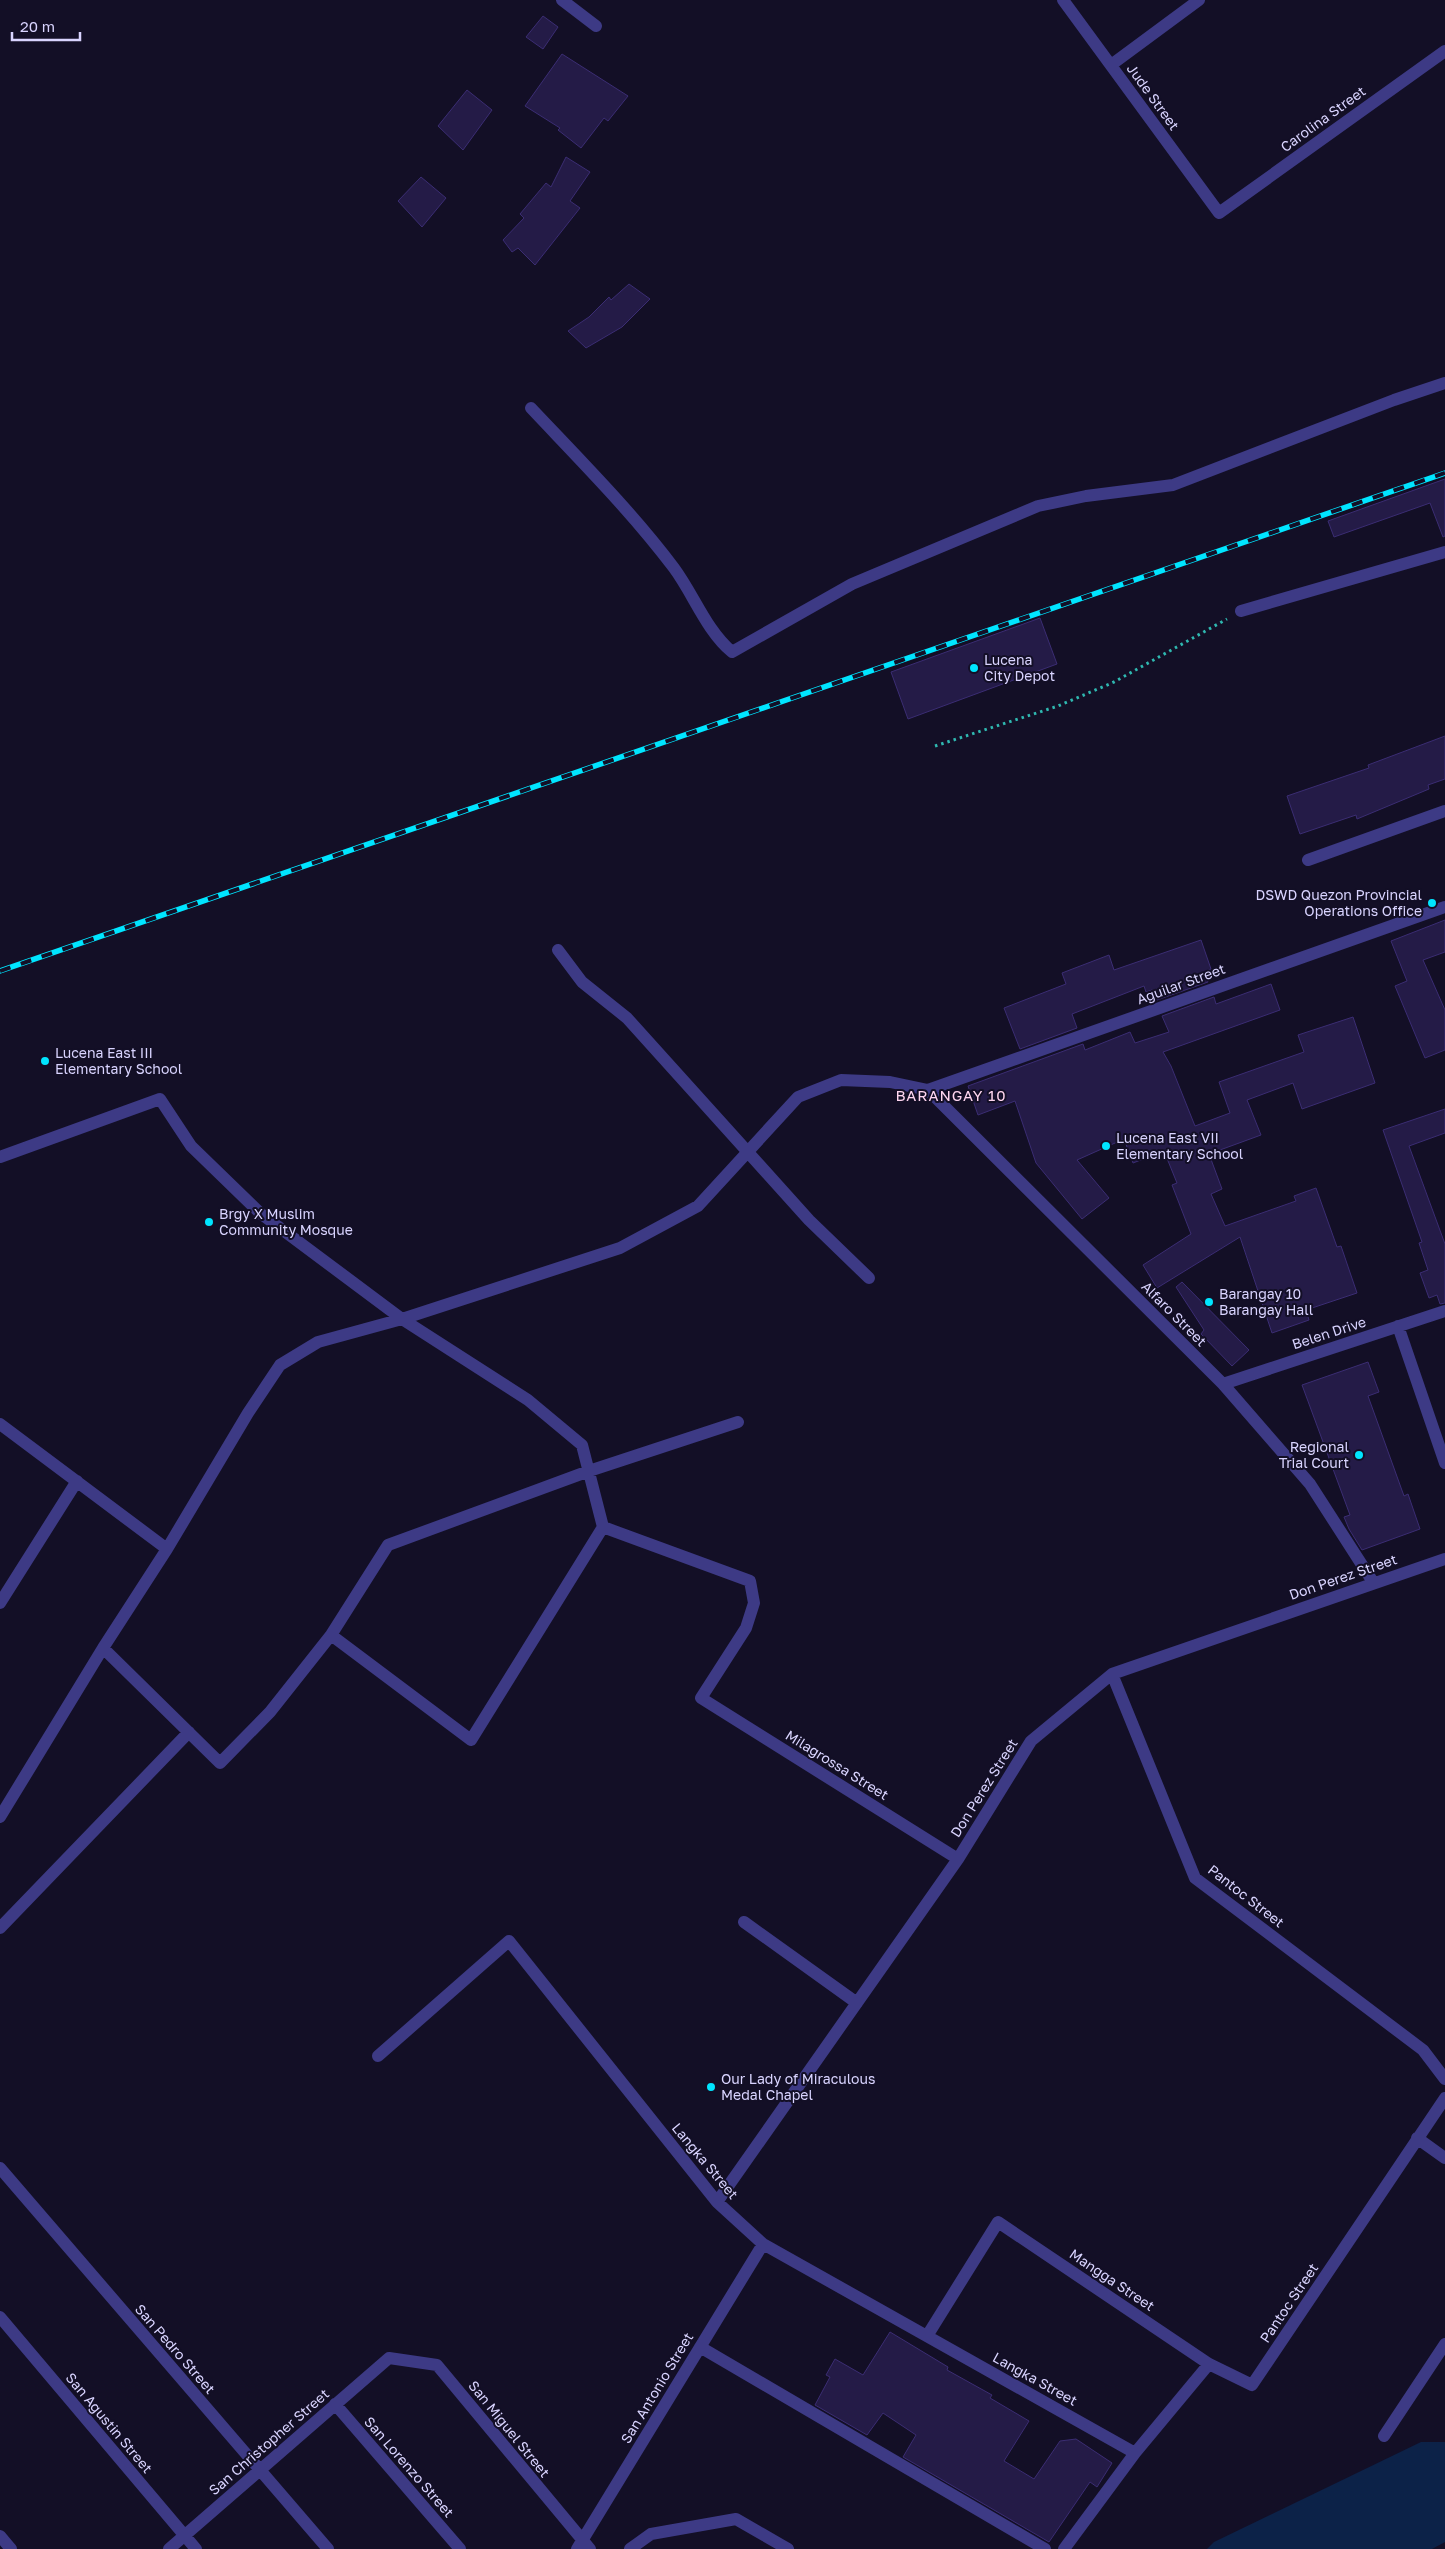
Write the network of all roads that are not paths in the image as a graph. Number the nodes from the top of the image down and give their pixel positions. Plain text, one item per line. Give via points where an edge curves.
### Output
1 (562, 0) edge
2 (1063, 0) edge
3 (1199, 0) edge
4 (596, 26) dead end
5 (1445, 51) edge
6 (1111, 65) junction
7 (1219, 212) joint
8 (1445, 383) edge
9 (531, 408) dead end
10 (1445, 552) edge
11 (1241, 611) road end
12 (1445, 811) edge
13 (1308, 860) dead end
14 (1445, 907) edge
15 (558, 950) dead end
16 (928, 1090) junction
17 (748, 1150) junction
18 (0, 1157) edge
19 (869, 1278) dead end
20 (1445, 1311) edge
21 (402, 1319) junction
22 (1398, 1326) junction
23 (1224, 1384) junction
24 (738, 1422) dead end
25 (0, 1424) edge
26 (1445, 1464) edge
27 (589, 1471) junction
28 (77, 1481) junction
29 (603, 1527) junction
30 (167, 1549) junction
31 (1445, 1559) edge
32 (1372, 1582) junction
33 (0, 1603) edge
34 (331, 1635) junction
35 (103, 1648) junction
36 (1112, 1674) junction
37 (189, 1732) junction
38 (0, 1818) edge
39 (958, 1859) junction
40 (744, 1922) dead end
41 (0, 1928) edge
42 (857, 2003) junction
43 (378, 2056) dead end
44 (1445, 2079) edge
45 (1445, 2098) edge
46 (1417, 2138) junction
47 (1445, 2158) edge
48 (0, 2168) edge
49 (717, 2202) junction
50 (763, 2244) junction
51 (0, 2317) edge
52 (927, 2336) junction
53 (1445, 2344) edge
54 (700, 2347) junction
55 (389, 2358) joint
56 (1209, 2364) junction
57 (335, 2404) junction
58 (1384, 2436) dead end
59 (1135, 2453) junction
60 (260, 2470) junction
61 (184, 2535) junction
62 (0, 2536) edge
63 (583, 2546) edge
64 (11, 2549) edge
65 (169, 2549) edge
66 (196, 2549) edge
67 (328, 2549) edge
68 (460, 2549) edge
69 (630, 2549) edge
70 (788, 2549) edge
71 (1045, 2549) edge
72 (1064, 2549) edge

1 - 4 street
2 - 6 street, Jude Street
3 - 6 street
5 - 7 street, Carolina Street
6 - 7 street, Jude Street
8 - 9 street via 1173,485 1086,496 1038,506 852,584 732,652 718,641 675,569 640,526
10 - 11 street
12 - 13 street
14 - 16 street, Aguilar Street
15 - 17 street via 582,982 627,1018
16 - 17 street via 890,1082 842,1080 798,1097
16 - 23 street, Alfaro Street
17 - 19 street via 809,1220
17 - 21 street via 698,1206 620,1248
18 - 21 street via 160,1099 191,1146 260,1214
20 - 22 street, Belen Drive
21 - 27 street via 528,1400 582,1445
21 - 30 street via 318,1342 280,1365
22 - 23 street, Belen Drive
22 - 26 street
23 - 32 street, Alfaro Street via 1310,1484
24 - 27 street
25 - 28 street
27 - 29 street
27 - 34 street via 388,1545
28 - 30 street
28 - 33 street
29 - 34 street via 471,1740
29 - 39 street, Milagrossa Street via 750,1580 754,1603 746,1628 701,1698
30 - 35 street
31 - 32 street, Don Perez Street
32 - 36 street, Don Perez Street
34 - 37 street via 270,1712 220,1762
35 - 37 street
35 - 38 street
36 - 39 street, Don Perez Street via 1030,1741
36 - 44 street, Pantoc Street via 1196,1878 1423,2050
37 - 41 street
39 - 42 street, Don Perez Street
40 - 42 street
42 - 49 street, Don Perez Street
43 - 49 street, Langka Street via 509,1941
45 - 46 street, Pantoc Street
46 - 47 street
46 - 56 street, Pantoc Street via 1252,2385
48 - 60 street, San Pedro Street
49 - 50 street, Langka Street
50 - 52 street, Langka Street
50 - 54 street, San Antonio Street
51 - 61 street, San Agustin Street
52 - 56 street, Mangga Street via 998,2222
52 - 59 street, Langka Street
53 - 58 street
54 - 63 street, San Antonio Street
54 - 71 street
55 - 57 street, San Christopher Street
55 - 63 street, San Miguel Street via 437,2365
56 - 59 street
57 - 60 street, San Christopher Street
57 - 68 street, San Lorenzo Street
59 - 72 street
60 - 61 street, San Christopher Street
60 - 67 street, San Pedro Street
61 - 65 street, San Christopher Street
61 - 66 street, San Agustin Street
62 - 64 street
69 - 70 street via 651,2534 736,2519

